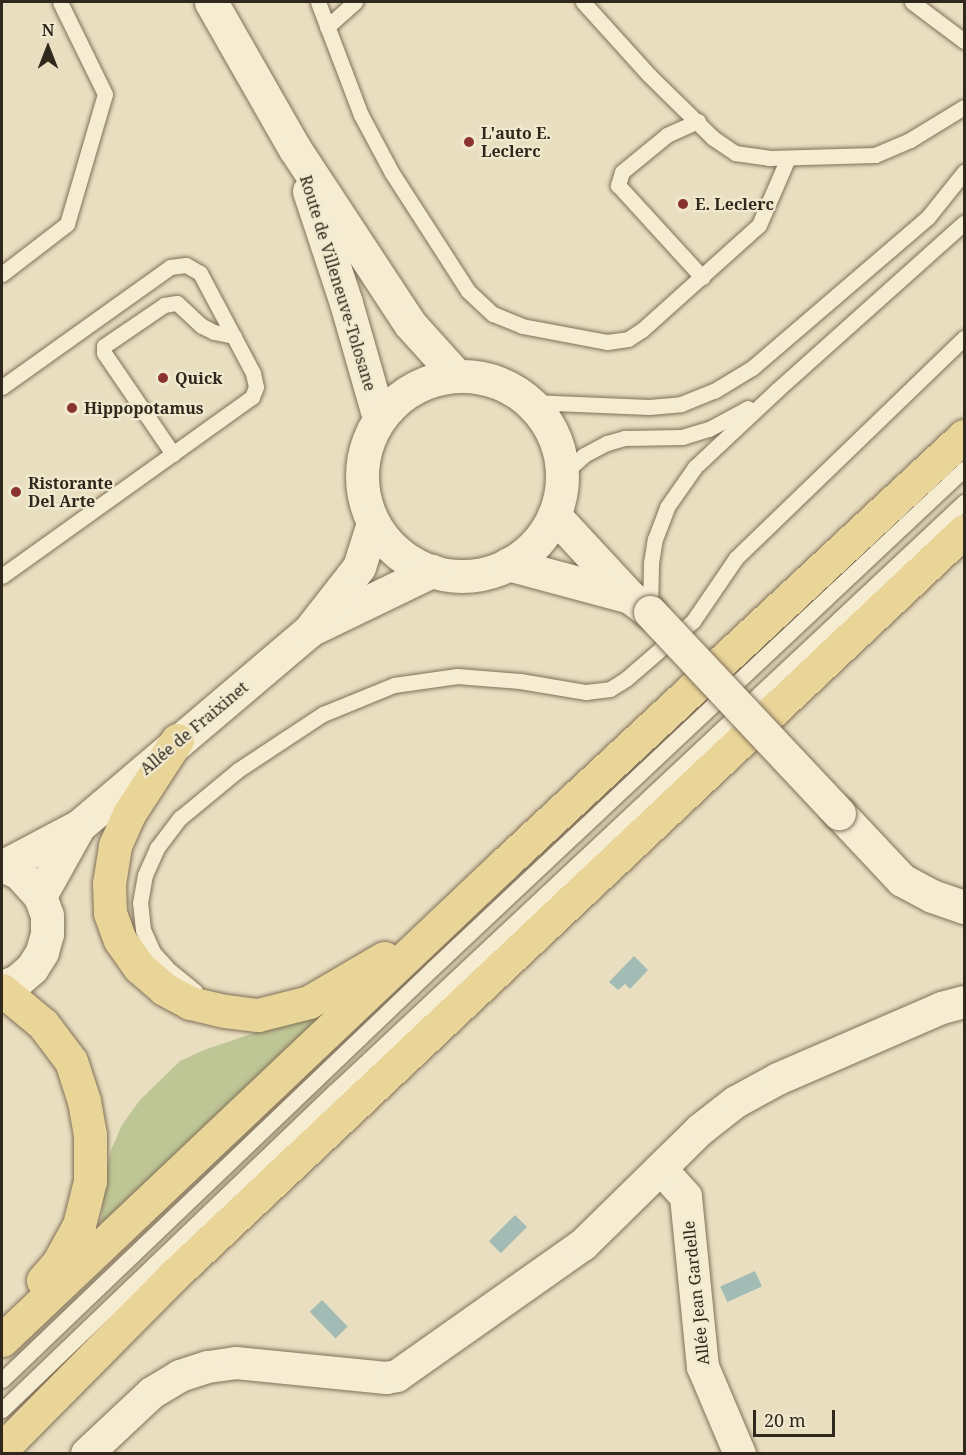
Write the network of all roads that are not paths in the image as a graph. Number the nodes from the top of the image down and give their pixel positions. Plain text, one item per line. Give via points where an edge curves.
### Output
1 (60, 2) edge
2 (211, 2) edge
3 (318, 2) edge
4 (355, 2) edge
5 (583, 2) edge
6 (912, 2) edge
7 (327, 27) junction
8 (964, 41) edge
9 (964, 107) edge
10 (698, 121) junction
11 (295, 149) junction
12 (789, 158) junction
13 (964, 172) edge
14 (964, 223) edge
15 (2, 274) edge
16 (702, 277) junction
17 (234, 336) junction
18 (964, 338) edge
19 (457, 376) junction
20 (2, 387) edge
21 (777, 390) junction
22 (530, 402) junction
23 (379, 418) junction
24 (964, 436) edge
25 (173, 454) junction
26 (964, 469) edge
27 (562, 475) junction
28 (964, 502) edge
29 (554, 515) junction
30 (373, 523) junction
31 (964, 531) edge
32 (508, 564) junction
33 (432, 571) junction
34 (2, 576) edge
35 (640, 604) junction
36 (309, 631) junction
37 (177, 740) junction
38 (80, 826) junction
39 (504, 864) junction
40 (3, 865) edge
41 (40, 896) junction
42 (964, 907) edge
43 (337, 987) junction
44 (2, 989) edge
45 (964, 1002) edge
46 (662, 1170) junction
47 (2, 1325) edge
48 (2, 1340) edge
49 (2, 1380) edge
50 (2, 1410) edge
51 (2, 1449) edge
52 (87, 1454) edge
53 (740, 1454) edge

1 - 15 lane via 105,94 67,224
2 - 11 street, Route de Villeneuve-Tolosane
3 - 7 lane
4 - 7 lane
5 - 10 lane via 649,75
6 - 8 lane
7 - 16 lane via 361,115 392,173 468,291 493,314 522,326 608,342 628,339
9 - 12 lane via 910,140 875,154
10 - 12 lane via 713,138 735,153
10 - 16 lane via 667,135 622,172 618,185
11 - 19 street, Route de Villeneuve-Tolosane via 411,324
11 - 23 street, Route de Villeneuve-Tolosane
12 - 16 lane via 759,225
13 - 22 lane via 927,217 752,368 714,391 681,404 649,407
14 - 21 lane
17 - 20 lane via 200,273 186,265 171,267
17 - 25 lane via 253,373 256,387 252,398
17 - 25 lane via 202,326 177,303 164,305 104,346 104,353
18 - 43 lane via 736,558 693,621 610,689 586,692 457,676 394,685 323,714 238,770 180,818 157,848 145,875 140,903 143,930 153,952 197,992 230,999
19 - 22 street via 492,381
19 - 23 street via 427,381 400,396
21 - 27 lane via 709,429 682,436 625,438 608,443 584,455
21 - 35 lane via 695,467 667,507
22 - 27 street via 548,423 558,448
23 - 30 street via 366,442 361,470 363,498
24 - 39 main road
25 - 34 lane
26 - 49 lane
27 - 29 street
28 - 50 lane via 335,1091
29 - 32 street via 535,543
29 - 35 street
30 - 33 street via 388,544 408,561
30 - 36 street, Allée de Fraixinet via 358,567
31 - 51 main road via 172,1276
32 - 33 street via 484,573 458,576
32 - 35 street
33 - 36 street, Allée de Fraixinet
35 - 42 street, bridge via 902,880
36 - 37 street, Allée de Fraixinet
37 - 38 street, Allée de Fraixinet
37 - 43 main road via 129,814 115,846 109,883 110,913 120,940 139,967 164,989 190,1003 225,1011 258,1015 284,1010
38 - 40 street
38 - 41 street
39 - 43 main road via 378,963
39 - 48 main road
40 - 41 street via 19,873
41 - 44 street via 47,915 42,952 32,968
44 - 47 main road via 43,1024 71,1061 90,1134 90,1181 80,1225 58,1263
45 - 46 street via 942,1008 736,1102 700,1130
46 - 52 street via 583,1245 397,1376 236,1362 208,1367 180,1376 152,1393
46 - 53 street, Allée Jean Gardelle via 686,1197 703,1367

